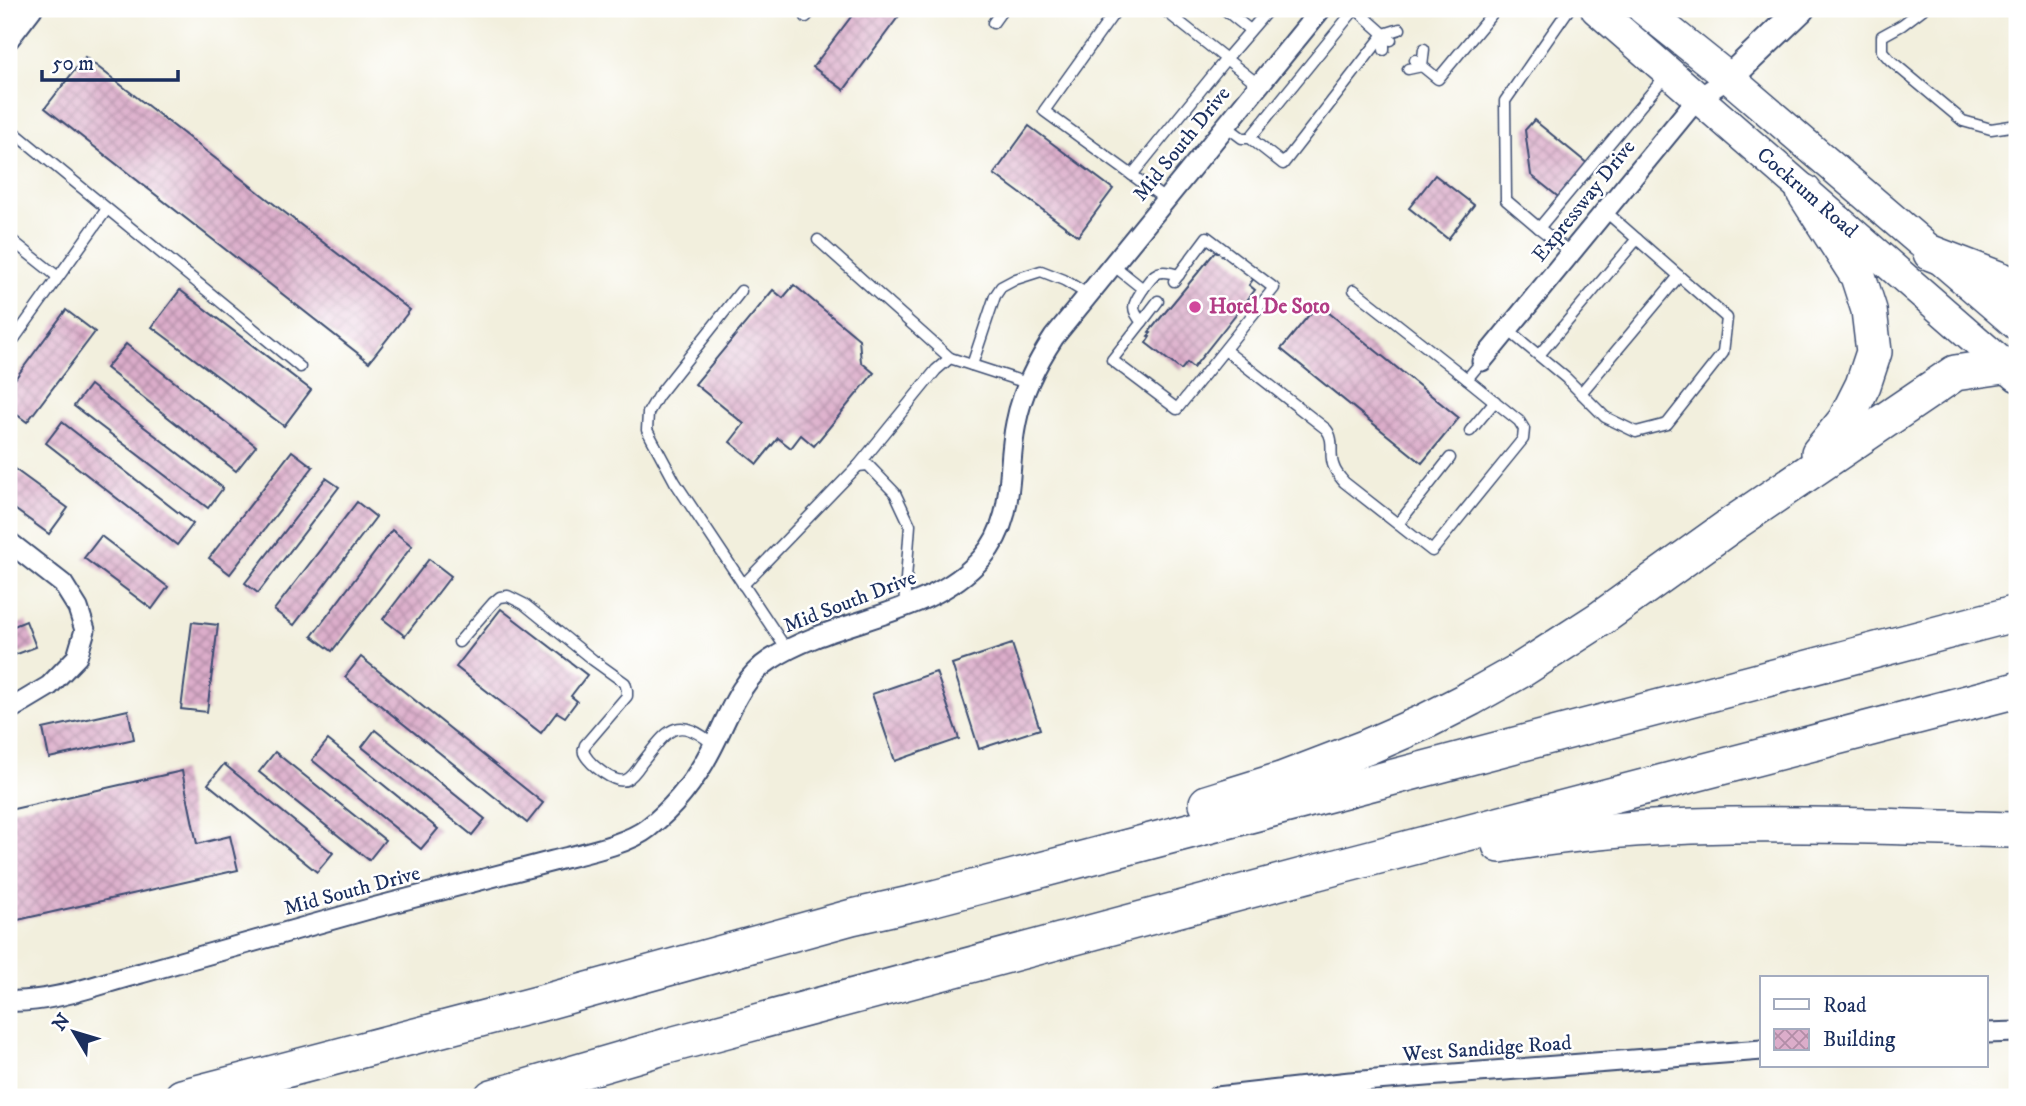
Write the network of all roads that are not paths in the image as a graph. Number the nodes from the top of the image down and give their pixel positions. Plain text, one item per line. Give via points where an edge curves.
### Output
1 (1003, 9) edge
2 (1118, 9) edge
3 (1163, 9) edge
4 (1178, 9) edge
5 (1224, 9) edge
6 (1269, 9) edge
7 (1321, 9) edge
8 (1355, 9) edge
9 (1496, 9) edge
10 (1569, 9) edge
11 (1596, 9) edge
12 (1643, 9) edge
13 (1801, 9) edge
14 (1923, 9) edge
15 (28, 10) edge
16 (1179, 21) junction
17 (993, 23) dead end
18 (1400, 29) dead end
19 (1250, 30) junction
20 (1388, 37) junction
21 (9, 39) edge
22 (1424, 49) dead end
23 (1384, 50) dead end
24 (1226, 59) junction
25 (1418, 63) junction
26 (1408, 69) dead end
27 (1668, 73) junction
28 (1729, 78) junction
29 (1259, 85) junction
30 (1698, 99) junction
31 (2017, 125) edge
32 (1226, 126) junction
33 (9, 128) edge
34 (1251, 138) junction
35 (1132, 175) junction
36 (1804, 192) junction
37 (1166, 200) junction
38 (107, 208) junction
39 (1605, 211) junction
40 (1539, 228) junction
41 (9, 238) edge
42 (1637, 239) junction
43 (818, 240) dead end
44 (1571, 253) junction
45 (1931, 253) junction
46 (1112, 265) junction
47 (1679, 276) junction
48 (58, 277) junction
49 (2017, 286) edge
50 (1143, 289) junction
51 (1354, 290) dead end
52 (741, 291) dead end
53 (1088, 295) junction
54 (1158, 301) dead end
55 (1142, 322) junction
56 (2017, 325) edge
57 (1508, 330) junction
58 (9, 346) edge
59 (1224, 350) junction
60 (1539, 355) junction
61 (950, 358) junction
62 (1482, 361) joint
63 (972, 365) junction
64 (300, 367) dead end
65 (2013, 368) edge
66 (1467, 379) junction
67 (1027, 383) junction
68 (1581, 393) junction
69 (1495, 401) junction
70 (1470, 431) dead end
71 (1450, 458) dead end
72 (858, 466) junction
73 (1794, 482) junction
74 (1398, 524) junction
75 (9, 542) edge
76 (743, 585) junction
77 (904, 606) junction
78 (2017, 613) edge
79 (459, 642) dead end
80 (787, 650) junction
81 (2017, 690) edge
82 (9, 710) edge
83 (714, 745) junction
84 (2017, 830) edge
85 (1345, 865) junction
86 (923, 901) junction
87 (9, 1002) edge
88 (2017, 1032) edge
89 (1988, 1033) edge
90 (1760, 1050) edge
91 (181, 1097) edge
92 (492, 1097) edge
93 (1217, 1097) edge

1 - 17 lane
2 - 35 lane via 1044,111
3 - 16 lane
4 - 16 lane
5 - 19 lane
6 - 19 lane
7 - 29 street, Mid South Drive
8 - 20 lane
8 - 34 lane
9 - 25 lane via 1438,79
10 - 40 lane via 1505,101 1506,200
11 - 27 main road, Cockrum Road
12 - 28 main road, Cockrum Road
13 - 28 street
14 - 31 lane via 1882,36 1882,51 1963,121 1991,128
15 - 21 street
16 - 24 lane
18 - 20 lane
19 - 24 lane
20 - 23 lane
20 - 34 lane via 1283,164
22 - 25 lane
24 - 29 lane
24 - 35 lane
25 - 26 lane
27 - 30 main road, Cockrum Road
27 - 40 lane
28 - 30 street, Expressway Drive
28 - 45 main road, Cockrum Road
29 - 32 street, Mid South Drive
30 - 36 main road, Cockrum Road
30 - 39 street, Expressway Drive
32 - 34 lane via 1242,138
32 - 37 street, Mid South Drive
33 - 38 lane
35 - 37 lane
36 - 65 main road, Cockrum Road
36 - 73 highway via 1858,276 1869,310 1874,352 1845,421
37 - 46 street, Mid South Drive
38 - 48 lane
38 - 64 lane
39 - 42 lane
39 - 44 street, Expressway Drive
40 - 44 lane
41 - 48 lane
42 - 47 lane
42 - 60 lane
43 - 61 lane
44 - 57 street, Expressway Drive
45 - 49 highway
45 - 56 main road, Cockrum Road
46 - 50 lane
46 - 53 street, Mid South Drive
47 - 68 lane
47 - 68 lane via 1727,318 1723,353 1667,424 1636,432 1605,417
48 - 58 lane
50 - 55 lane via 1133,308
50 - 59 lane via 1158,272 1177,278 1207,237 1274,288
51 - 66 lane
52 - 76 lane via 658,396 648,413 647,430 675,482
53 - 63 lane via 1041,271 1001,287
53 - 67 street, Mid South Drive via 1054,337
54 - 55 lane
55 - 59 lane via 1112,360 1177,409
57 - 60 lane
57 - 62 street, Expressway Drive
59 - 74 lane via 1326,429 1332,439 1335,470 1344,482
60 - 68 lane
61 - 63 lane
61 - 72 lane
62 - 66 lane
63 - 67 lane
65 - 73 highway via 1955,373
66 - 69 lane
67 - 77 street, Mid South Drive via 1015,425 1010,494 990,547 964,576
69 - 70 lane
69 - 74 lane via 1524,429 1515,450 1432,551
71 - 74 lane
72 - 76 lane
72 - 77 lane via 868,465 895,493 910,525
73 - 86 highway via 1569,639 1424,722 1281,780 1040,856
75 - 82 street via 63,584 85,630 77,657 49,686
76 - 80 lane
77 - 80 street, Mid South Drive
78 - 86 highway
79 - 83 lane via 493,603 508,596 625,683 627,696 583,751 612,779 626,780 634,774 674,728 688,727
80 - 83 street, Mid South Drive via 752,676
81 - 85 highway
83 - 87 street, Mid South Drive via 675,804 646,830 627,839 72,992
84 - 85 highway via 1664,826
85 - 92 highway
86 - 91 highway
88 - 89 street
90 - 93 street, West Sandidge Road via 1350,1082

